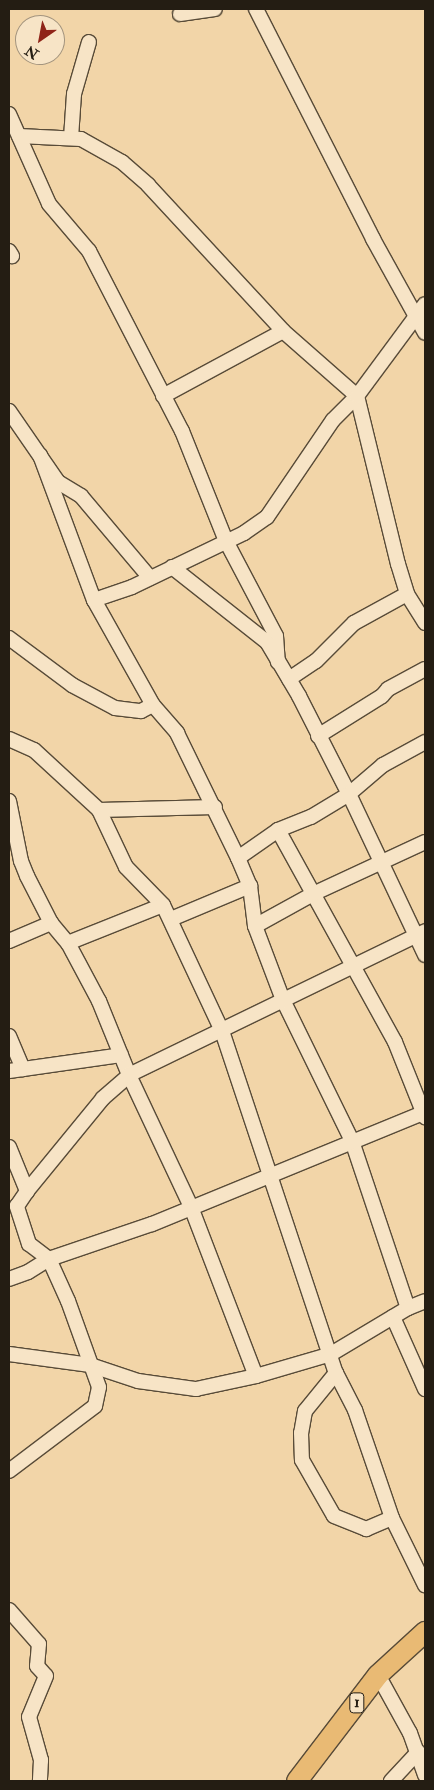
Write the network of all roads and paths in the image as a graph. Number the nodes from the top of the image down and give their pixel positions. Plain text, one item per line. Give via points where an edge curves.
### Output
1 (216, 9) edge
2 (256, 9) edge
3 (180, 14) dead end
4 (89, 42) dead end
5 (9, 114) edge
6 (19, 136) junction
7 (71, 138) junction
8 (425, 304) edge
9 (416, 317) junction
10 (283, 331) junction
11 (425, 333) edge
12 (163, 396) junction
13 (357, 396) junction
14 (9, 411) edge
15 (40, 455) junction
16 (226, 541) junction
17 (172, 567) junction
18 (150, 578) junction
19 (407, 594) junction
20 (94, 600) junction
21 (425, 623) edge
22 (9, 638) edge
23 (278, 662) junction
24 (425, 669) edge
25 (288, 680) junction
26 (153, 704) junction
27 (318, 736) junction
28 (9, 740) edge
29 (425, 742) edge
30 (349, 794) junction
31 (9, 801) edge
32 (215, 808) junction
33 (99, 810) junction
34 (278, 830) junction
35 (425, 842) edge
36 (238, 858) junction
37 (384, 864) junction
38 (250, 886) junction
39 (315, 892) junction
40 (162, 905) junction
41 (171, 919) junction
42 (51, 923) junction
43 (255, 926) junction
44 (420, 934) edge
45 (9, 941) edge
46 (68, 943) junction
47 (425, 955) edge
48 (352, 968) junction
49 (283, 1000) junction
50 (222, 1031) junction
51 (9, 1036) edge
52 (121, 1055) junction
53 (23, 1069) junction
54 (9, 1070) edge
55 (129, 1075) junction
56 (425, 1114) edge
57 (352, 1141) junction
58 (9, 1147) edge
59 (271, 1176) junction
60 (26, 1191) junction
61 (191, 1207) junction
62 (13, 1209) edge
63 (49, 1259) junction
64 (9, 1279) edge
65 (425, 1301) edge
66 (408, 1308) junction
67 (393, 1317) junction
68 (9, 1354) edge
69 (331, 1354) junction
70 (90, 1365) junction
71 (336, 1372) junction
72 (256, 1376) junction
73 (425, 1388) edge
74 (9, 1471) edge
75 (392, 1518) junction
76 (425, 1585) edge
77 (9, 1610) edge
78 (425, 1632) edge
79 (378, 1674) junction
80 (418, 1752) junction
81 (425, 1775) edge
82 (40, 1781) edge
83 (297, 1781) edge
84 (391, 1781) edge

1 - 3 street
2 - 9 street
4 - 7 street via 74,94
5 - 6 street
6 - 7 street
6 - 12 street via 49,204 89,251
7 - 10 street via 92,144 137,174
8 - 9 street
9 - 11 street
9 - 13 street
10 - 12 street
10 - 13 street
12 - 16 street via 198,467
13 - 16 street via 333,420 273,511 256,526
13 - 19 street via 386,525
14 - 15 street
15 - 18 street via 58,482 81,496
15 - 20 street
16 - 17 street
16 - 23 street via 276,636
17 - 18 street
17 - 23 street via 266,642
18 - 20 street
19 - 21 street
19 - 25 street via 354,623 316,661
20 - 26 street
22 - 26 street via 72,685 115,708 141,711
23 - 25 street
24 - 27 street via 388,689
25 - 27 street
26 - 32 street via 177,733
27 - 30 street
28 - 33 street via 34,750
29 - 30 street via 383,765
30 - 34 street via 311,817
30 - 37 street
31 - 42 street via 21,862
32 - 33 street
32 - 36 street
33 - 40 street via 126,867
34 - 36 street
34 - 39 street
35 - 37 street
36 - 38 street
37 - 39 street
37 - 44 street
38 - 41 street
38 - 43 street
39 - 43 street
39 - 48 street
40 - 41 street
40 - 46 street
41 - 50 street
42 - 45 street
42 - 46 street
43 - 49 street
44 - 47 street
44 - 48 street
46 - 52 street via 99,1001
48 - 49 street
48 - 56 street via 395,1042
49 - 50 street
49 - 57 street
50 - 55 street
50 - 59 street
51 - 53 street
52 - 53 street
52 - 55 street
53 - 54 street
55 - 60 street via 103,1098
55 - 61 street
56 - 57 street
57 - 59 street
57 - 66 street
58 - 60 street
59 - 61 street
59 - 69 street via 304,1284
60 - 62 street
61 - 63 street
61 - 72 street
62 - 63 street via 29,1244
63 - 64 street
63 - 70 street via 68,1301
65 - 66 street
66 - 67 street
67 - 69 street
67 - 73 street
68 - 70 street
69 - 71 street
69 - 72 street
70 - 72 street via 138,1381 177,1388 211,1386
70 - 74 street via 99,1387 95,1406
71 - 75 street via 355,1410
71 - 75 street via 305,1410 301,1433 302,1460 334,1516 366,1530
75 - 76 street
77 - 82 street via 39,1644 37,1666 46,1676 29,1716 41,1760
78 - 79 highway, 1
79 - 80 street
79 - 83 highway, 1
80 - 81 street
80 - 84 street

